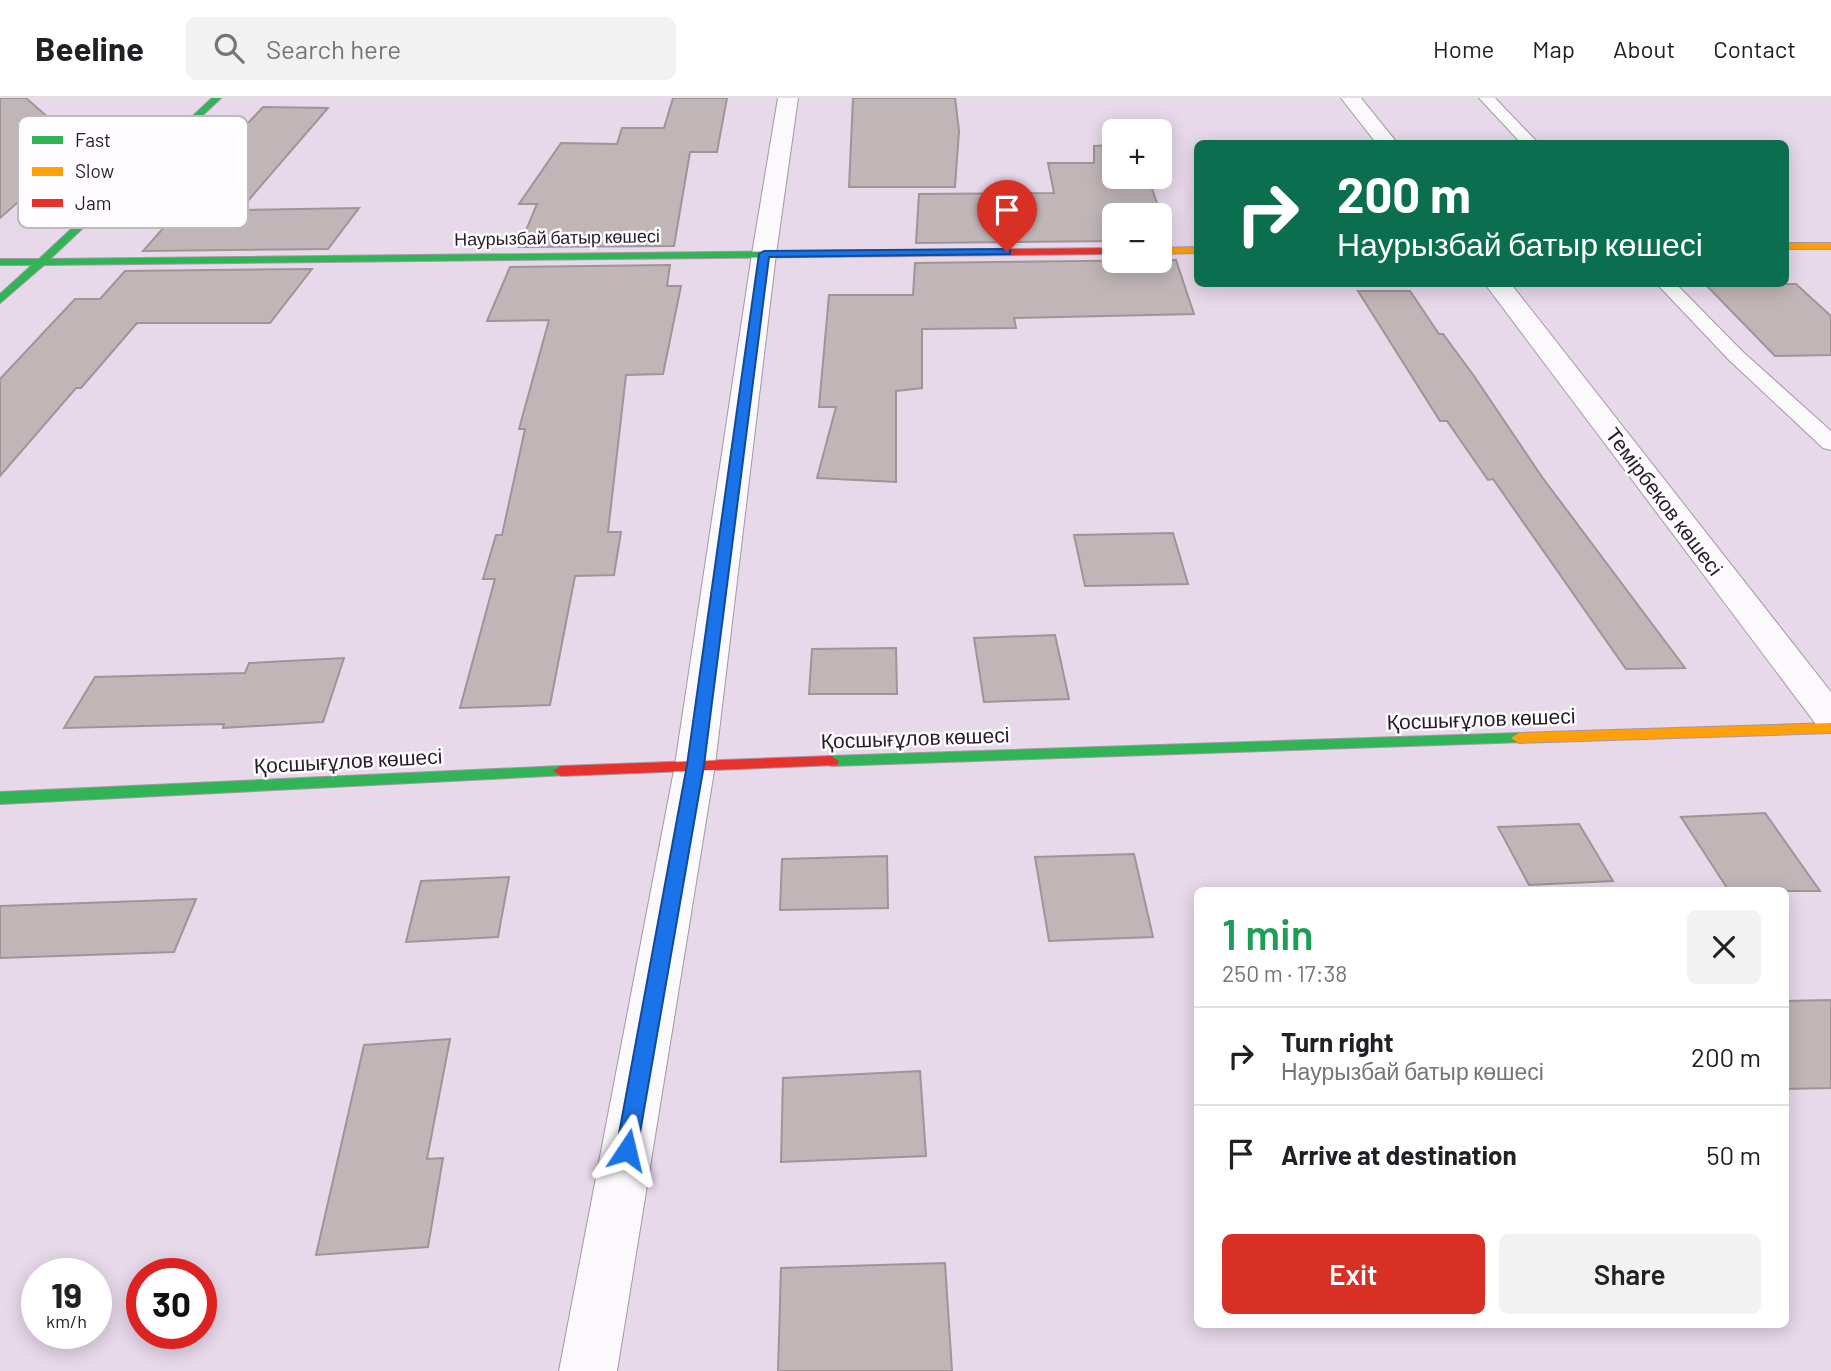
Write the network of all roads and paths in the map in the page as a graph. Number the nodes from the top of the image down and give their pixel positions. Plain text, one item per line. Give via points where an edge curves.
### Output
1 (217, 98) edge
2 (788, 98) edge
3 (1351, 98) edge
4 (1487, 98) edge
5 (198, 116) edge
6 (1385, 140) edge
7 (1527, 140) edge
8 (78, 228) edge
9 (1789, 246) edge
10 (1831, 246) edge
11 (1194, 250) edge
12 (1102, 251) edge
13 (1172, 251) edge
14 (764, 254) junction
15 (0, 262) edge
16 (42, 262) junction
17 (1500, 287) edge
18 (1669, 287) edge
19 (0, 300) edge
20 (1831, 443) edge
21 (1831, 718) edge
22 (1831, 728) edge
23 (695, 765) junction
24 (0, 798) edge
25 (588, 1371) edge

1 - 5 street
2 - 14 street
3 - 6 street
4 - 7 lane
8 - 16 street
9 - 10 street
11 - 13 street
12 - 14 street, Наурызбай батыр көшесі
14 - 16 street, Наурызбай батыр көшесі
14 - 23 street
15 - 16 street, Наурызбай батыр көшесі
16 - 19 street
17 - 21 street, Темірбеков көшесі
18 - 20 lane
22 - 23 street, Қосшығұлов көшесі
23 - 24 street, Қосшығұлов көшесі
23 - 25 street

